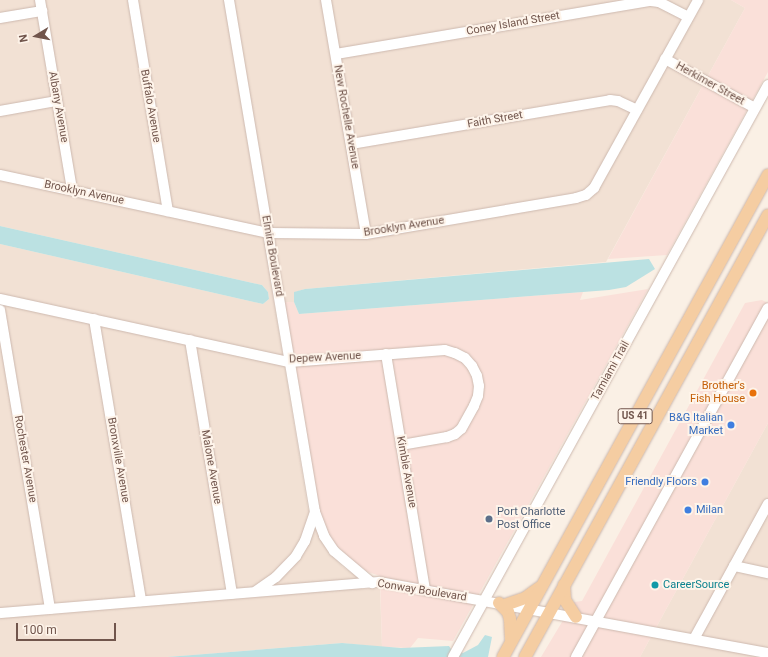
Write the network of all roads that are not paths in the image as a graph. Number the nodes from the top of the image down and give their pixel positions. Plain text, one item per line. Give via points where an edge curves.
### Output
1 (40, 0) edge
2 (133, 0) edge
3 (230, 0) edge
4 (326, 0) edge
5 (698, 0) edge
6 (42, 11) junction
7 (688, 17) junction
8 (0, 18) edge
9 (336, 54) junction
10 (665, 59) junction
11 (768, 85) edge
12 (57, 101) junction
13 (755, 108) junction
14 (637, 110) junction
15 (0, 111) edge
16 (351, 144) junction
17 (0, 175) edge
18 (768, 175) edge
19 (72, 190) junction
20 (168, 211) junction
21 (768, 215) edge
22 (269, 233) junction
23 (366, 234) junction
24 (0, 299) edge
25 (768, 308) edge
26 (0, 310) edge
27 (94, 319) junction
28 (190, 340) junction
29 (386, 354) junction
30 (290, 362) junction
31 (401, 445) junction
32 (768, 504) edge
33 (315, 512) junction
34 (734, 566) junction
35 (768, 572) edge
36 (372, 583) junction
37 (564, 585) junction
38 (542, 586) junction
39 (425, 589) junction
40 (254, 592) junction
41 (232, 594) junction
42 (484, 600) junction
43 (141, 601) junction
44 (502, 604) junction
45 (50, 609) junction
46 (529, 610) junction
47 (0, 613) edge
48 (549, 613) junction
49 (576, 618) junction
50 (596, 621) junction
51 (694, 639) junction
52 (511, 643) junction
53 (455, 653) edge
54 (768, 653) edge
55 (503, 657) edge
56 (525, 657) edge
57 (576, 657) edge

1 - 6 street, Albany Avenue
2 - 20 street, Buffalo Avenue
3 - 22 street, Elmira Boulevard
4 - 9 street, New Rochelle Avenue
5 - 7 street, Brooklyn Avenue
6 - 8 street
6 - 12 street, Albany Avenue
7 - 9 street, Coney Island Street via 659,2 651,1
7 - 10 street, Brooklyn Avenue
9 - 16 street, New Rochelle Avenue
10 - 13 street, Herkimer Street
10 - 14 street, Brooklyn Avenue
11 - 13 street, Tamiami Trail
12 - 15 street
12 - 19 street, Albany Avenue
13 - 42 street, Tamiami Trail
14 - 16 street, Faith Street via 610,100
14 - 23 street, Brooklyn Avenue via 594,188 586,195
16 - 23 street, New Rochelle Avenue
17 - 19 street, Brooklyn Avenue
18 - 38 main road, US 41
19 - 20 street, Brooklyn Avenue
20 - 22 street, Brooklyn Avenue
21 - 37 main road, US 41
22 - 23 street, Brooklyn Avenue
22 - 30 street, Elmira Boulevard
24 - 27 street, Depew Avenue
25 - 50 street
26 - 45 street, Rochester Avenue
27 - 28 street, Depew Avenue
27 - 43 street, Bronxville Avenue
28 - 30 street, Depew Avenue
28 - 41 street, Malone Avenue
29 - 30 street, Depew Avenue
29 - 31 street, Kimble Avenue
29 - 31 street, Depew Avenue via 445,350 456,353 472,366 479,386 474,406 461,429 455,434
30 - 33 street, Elmira Boulevard
31 - 39 street, Kimble Avenue
32 - 34 street
33 - 36 street, Elmira Boulevard via 324,536 334,551
33 - 40 street, Elmira Boulevard via 305,541 296,556 276,577
34 - 35 street
34 - 51 street
36 - 39 street, Conway Boulevard
36 - 40 street, Conway Boulevard
37 - 48 main road, US 41
37 - 49 main road via 565,600
38 - 44 main road via 525,598
38 - 46 main road, US 41
39 - 42 street, Conway Boulevard
40 - 41 street, Conway Boulevard
41 - 43 street, Conway Boulevard
42 - 44 street, Conway Boulevard
42 - 53 street, Tamiami Trail
43 - 45 street, Conway Boulevard
44 - 46 street, Conway Boulevard
44 - 52 main road via 510,619
45 - 47 street, Conway Boulevard
46 - 48 street, Conway Boulevard
46 - 52 main road, US 41
48 - 49 street, Conway Boulevard
48 - 56 main road, US 41
49 - 50 street, Conway Boulevard
50 - 51 street, Conway Boulevard
50 - 57 street
51 - 54 street, Conway Boulevard
52 - 55 main road, US 41

